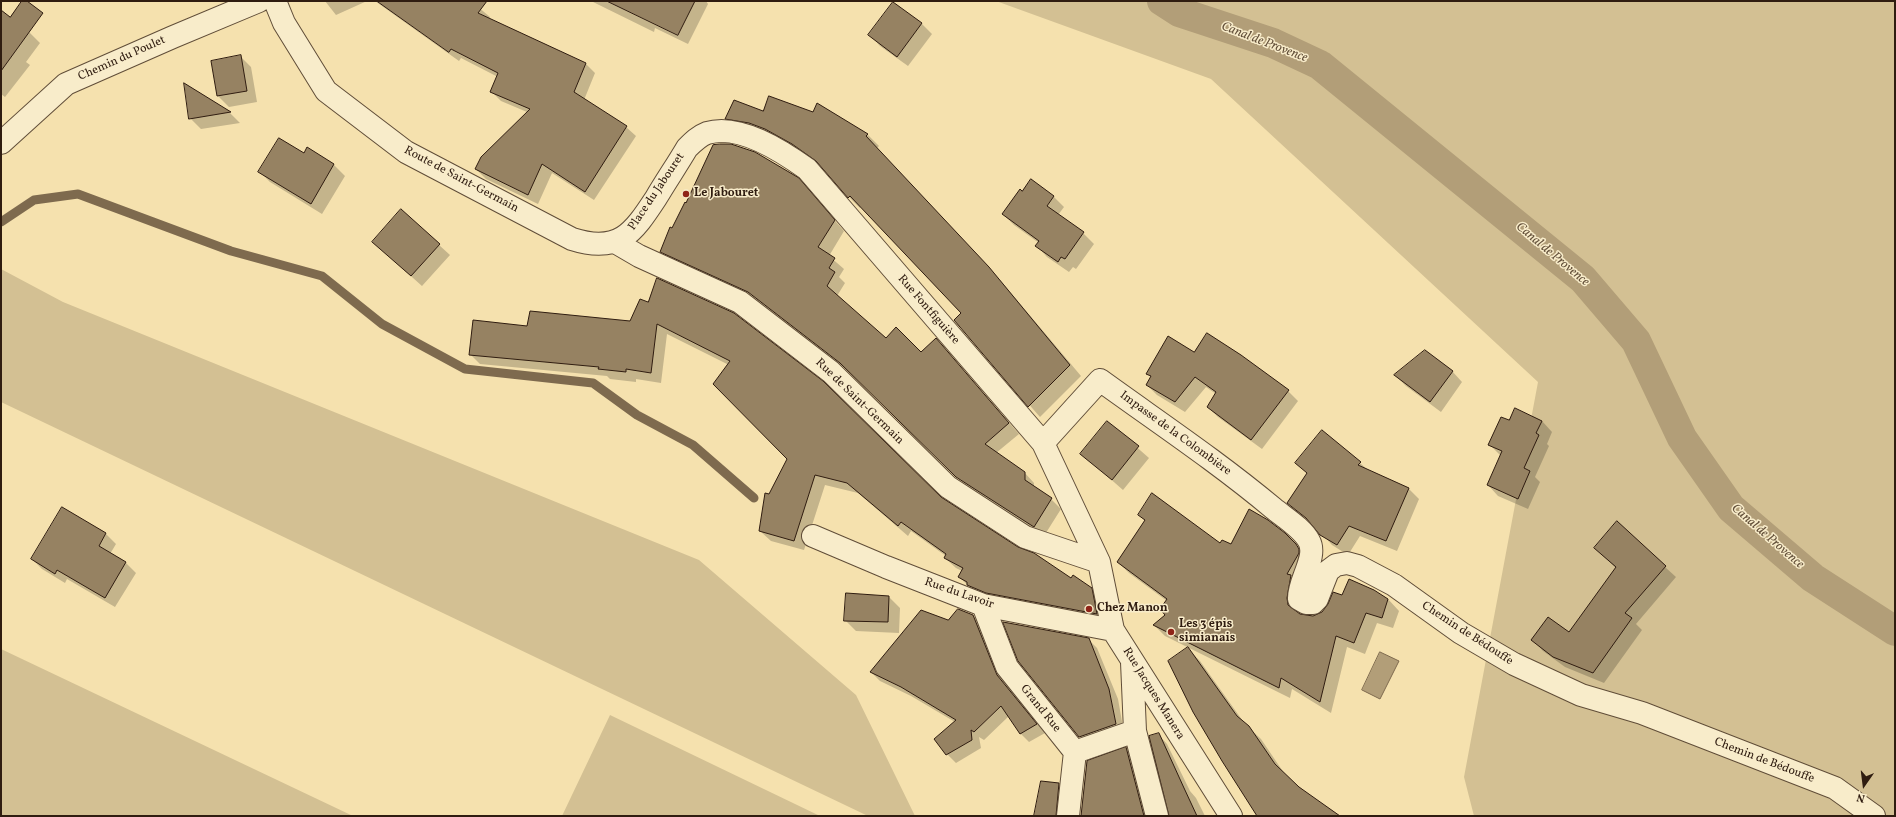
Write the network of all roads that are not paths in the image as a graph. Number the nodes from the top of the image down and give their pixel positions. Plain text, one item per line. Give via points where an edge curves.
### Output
1 (259, 1) edge
2 (275, 1) edge
3 (696, 139) joint
4 (1, 143) edge
5 (615, 242) junction
6 (1043, 443) junction
7 (1250, 488) joint
8 (813, 536) dead end
9 (1099, 562) junction
10 (983, 605) junction
11 (1113, 630) junction
12 (1132, 661) junction
13 (1135, 731) junction
14 (1075, 752) junction
15 (1068, 816) edge
16 (1157, 816) edge
17 (1231, 816) edge
18 (1874, 816) edge

1 - 4 street, Chemin du Poulet via 66,84
2 - 5 street, Route de Saint-Germain via 284,23 326,92 406,152 572,240 586,244
3 - 5 street, Place du Jabouret via 687,148 636,227
3 - 6 street, Rue Fontfiguière via 708,133 734,132 770,146 807,168
5 - 9 street, Rue de Saint-Germain via 639,256 740,302 831,372 948,487 1025,537
6 - 7 street, Impasse de la Colombière via 1100,380
6 - 9 street, Rue Fontfiguière
7 - 18 street, Chemin de Bédouffe via 1300,530 1309,541 1312,554 1299,592 1299,599 1306,603 1313,603 1317,599 1328,571 1336,565 1347,563 1358,566 1394,585 1461,633 1514,664 1581,695 1642,713 1835,788
8 - 10 street, Rue du Lavoir
9 - 11 street, Rue Jacques Manera
10 - 11 street, Rue du Lavoir
10 - 14 street, Grand Rue via 1006,667
11 - 12 street, Rue Jacques Manera
12 - 13 street
12 - 17 street, Rue Jacques Manera
13 - 14 street
13 - 16 street
14 - 15 street

